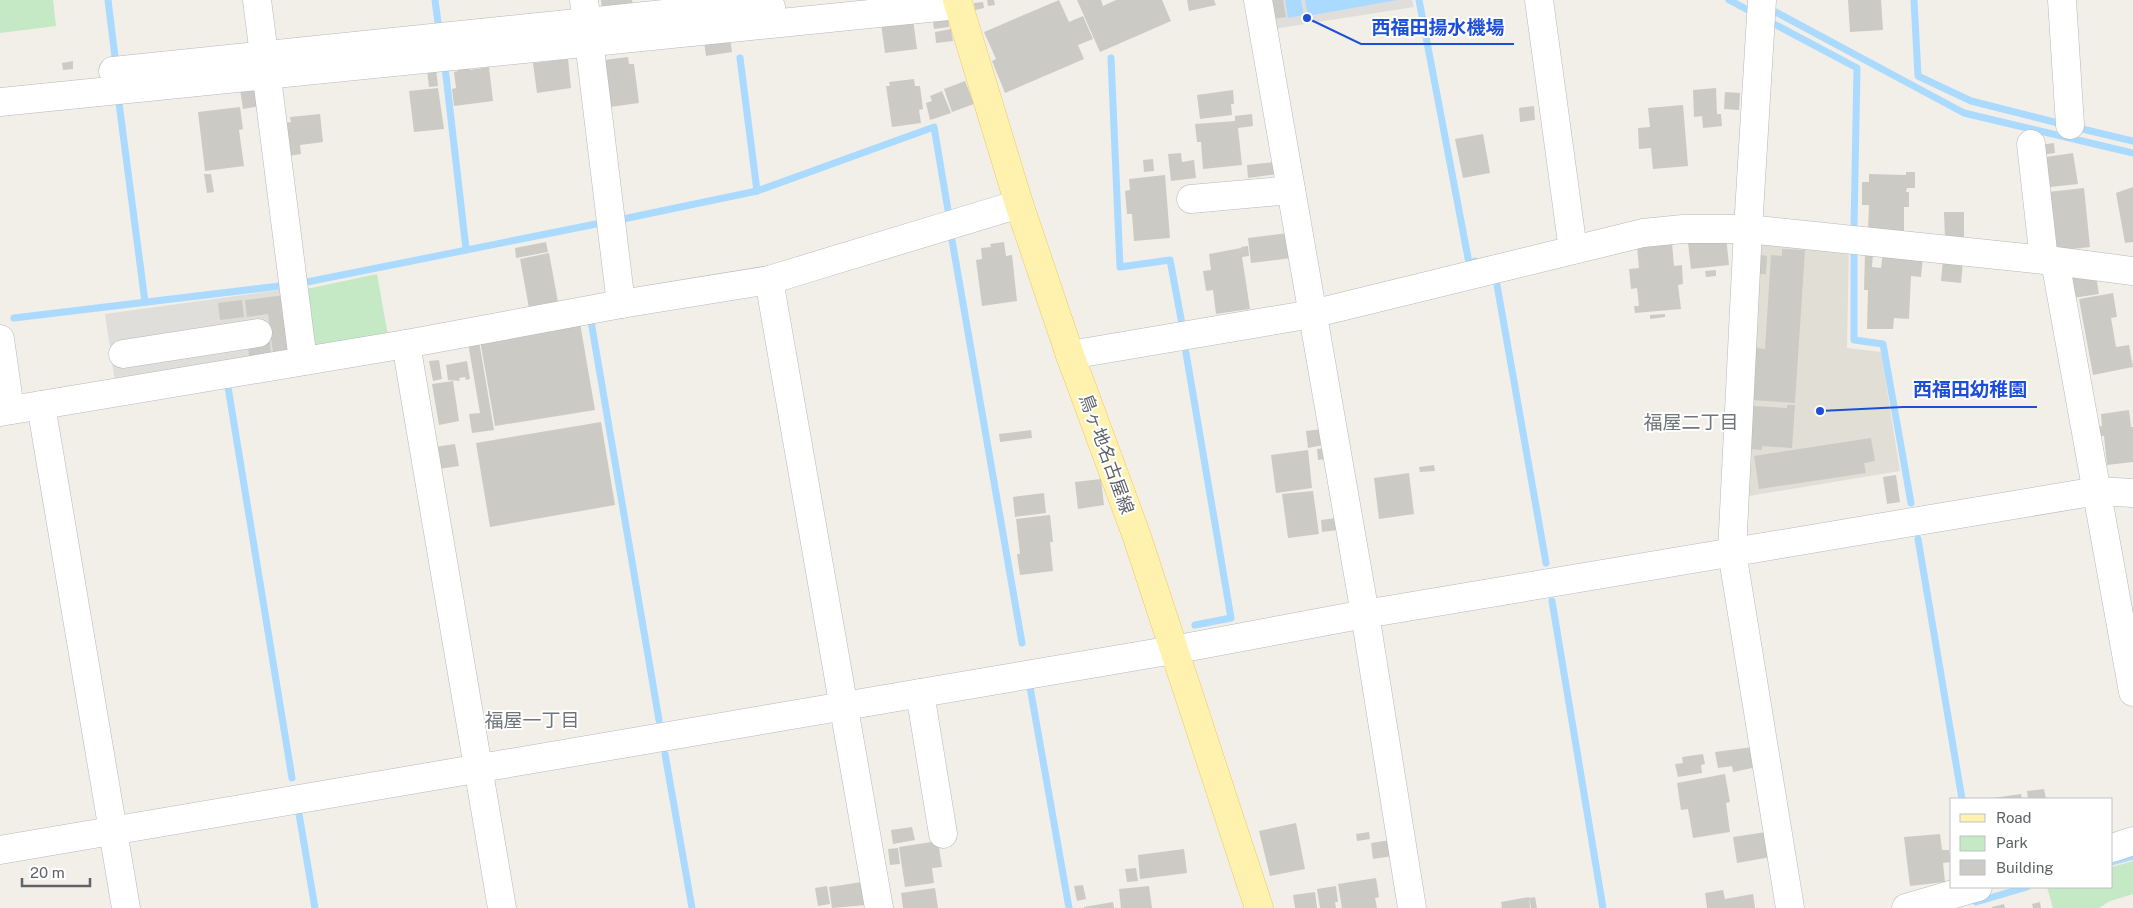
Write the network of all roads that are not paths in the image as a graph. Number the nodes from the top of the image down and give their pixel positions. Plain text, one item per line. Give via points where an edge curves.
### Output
1 (257, 0) edge
2 (841, 0) edge
3 (1258, 0) edge
4 (1540, 0) edge
5 (1762, 0) edge
6 (2062, 0) edge
7 (958, 3) edge
8 (587, 22) edge
9 (265, 66) junction
10 (0, 83) edge
11 (0, 102) edge
12 (2070, 125) dead end
13 (2031, 144) dead end
14 (1291, 190) junction
15 (1191, 199) dead end
16 (1019, 204) junction
17 (1748, 229) junction
18 (1573, 250) junction
19 (2050, 260) junction
20 (2133, 271) edge
21 (769, 280) junction
22 (621, 304) junction
23 (1312, 314) junction
24 (258, 333) dead end
25 (0, 339) edge
26 (206, 341) junction
27 (406, 344) junction
28 (123, 354) dead end
29 (1070, 355) junction
30 (303, 360) junction
31 (212, 376) junction
32 (41, 405) junction
33 (5, 411) edge
34 (2097, 491) junction
35 (2133, 493) edge
36 (1732, 552) junction
37 (1365, 614) junction
38 (1173, 650) junction
39 (2133, 692) edge
40 (920, 693) junction
41 (845, 706) junction
42 (478, 768) junction
43 (113, 831) junction
44 (943, 834) dead end
45 (2133, 841) edge
46 (2113, 848) edge
47 (0, 850) edge
48 (1975, 888) edge
49 (126, 908) edge
50 (502, 908) edge
51 (879, 908) edge
52 (1259, 908) edge
53 (1412, 908) edge
54 (1790, 908) edge
55 (1906, 908) edge

1 - 9 street
2 - 8 street via 738,10 731,7
3 - 14 street
4 - 18 street
5 - 17 street
6 - 12 street
7 - 8 street
7 - 16 main road, 鳥ヶ地名古屋線
8 - 9 street
8 - 22 street
9 - 10 street
9 - 11 street
9 - 30 street
13 - 19 street
14 - 15 street
14 - 23 street
16 - 21 street
16 - 29 main road, 鳥ヶ地名古屋線
17 - 18 street via 1643,233
17 - 19 street
17 - 36 street
18 - 23 street
19 - 20 street
19 - 34 street
21 - 22 street
21 - 41 street
22 - 27 street
23 - 29 street
23 - 37 street
24 - 26 street
25 - 33 street
26 - 28 street
26 - 31 street
27 - 30 street
27 - 42 street
29 - 38 main road, 鳥ヶ地名古屋線 via 1136,534
30 - 31 street
31 - 32 street
32 - 33 street
32 - 43 street
34 - 35 street
34 - 36 street
34 - 39 street
36 - 37 street
36 - 54 street
37 - 38 street
37 - 53 street
38 - 40 street
38 - 52 main road, 鳥ヶ地名古屋線
40 - 41 street
40 - 44 street
41 - 42 street
41 - 51 street
42 - 43 street
42 - 50 street
43 - 47 street
43 - 49 street
45 - 46 street
48 - 55 street

